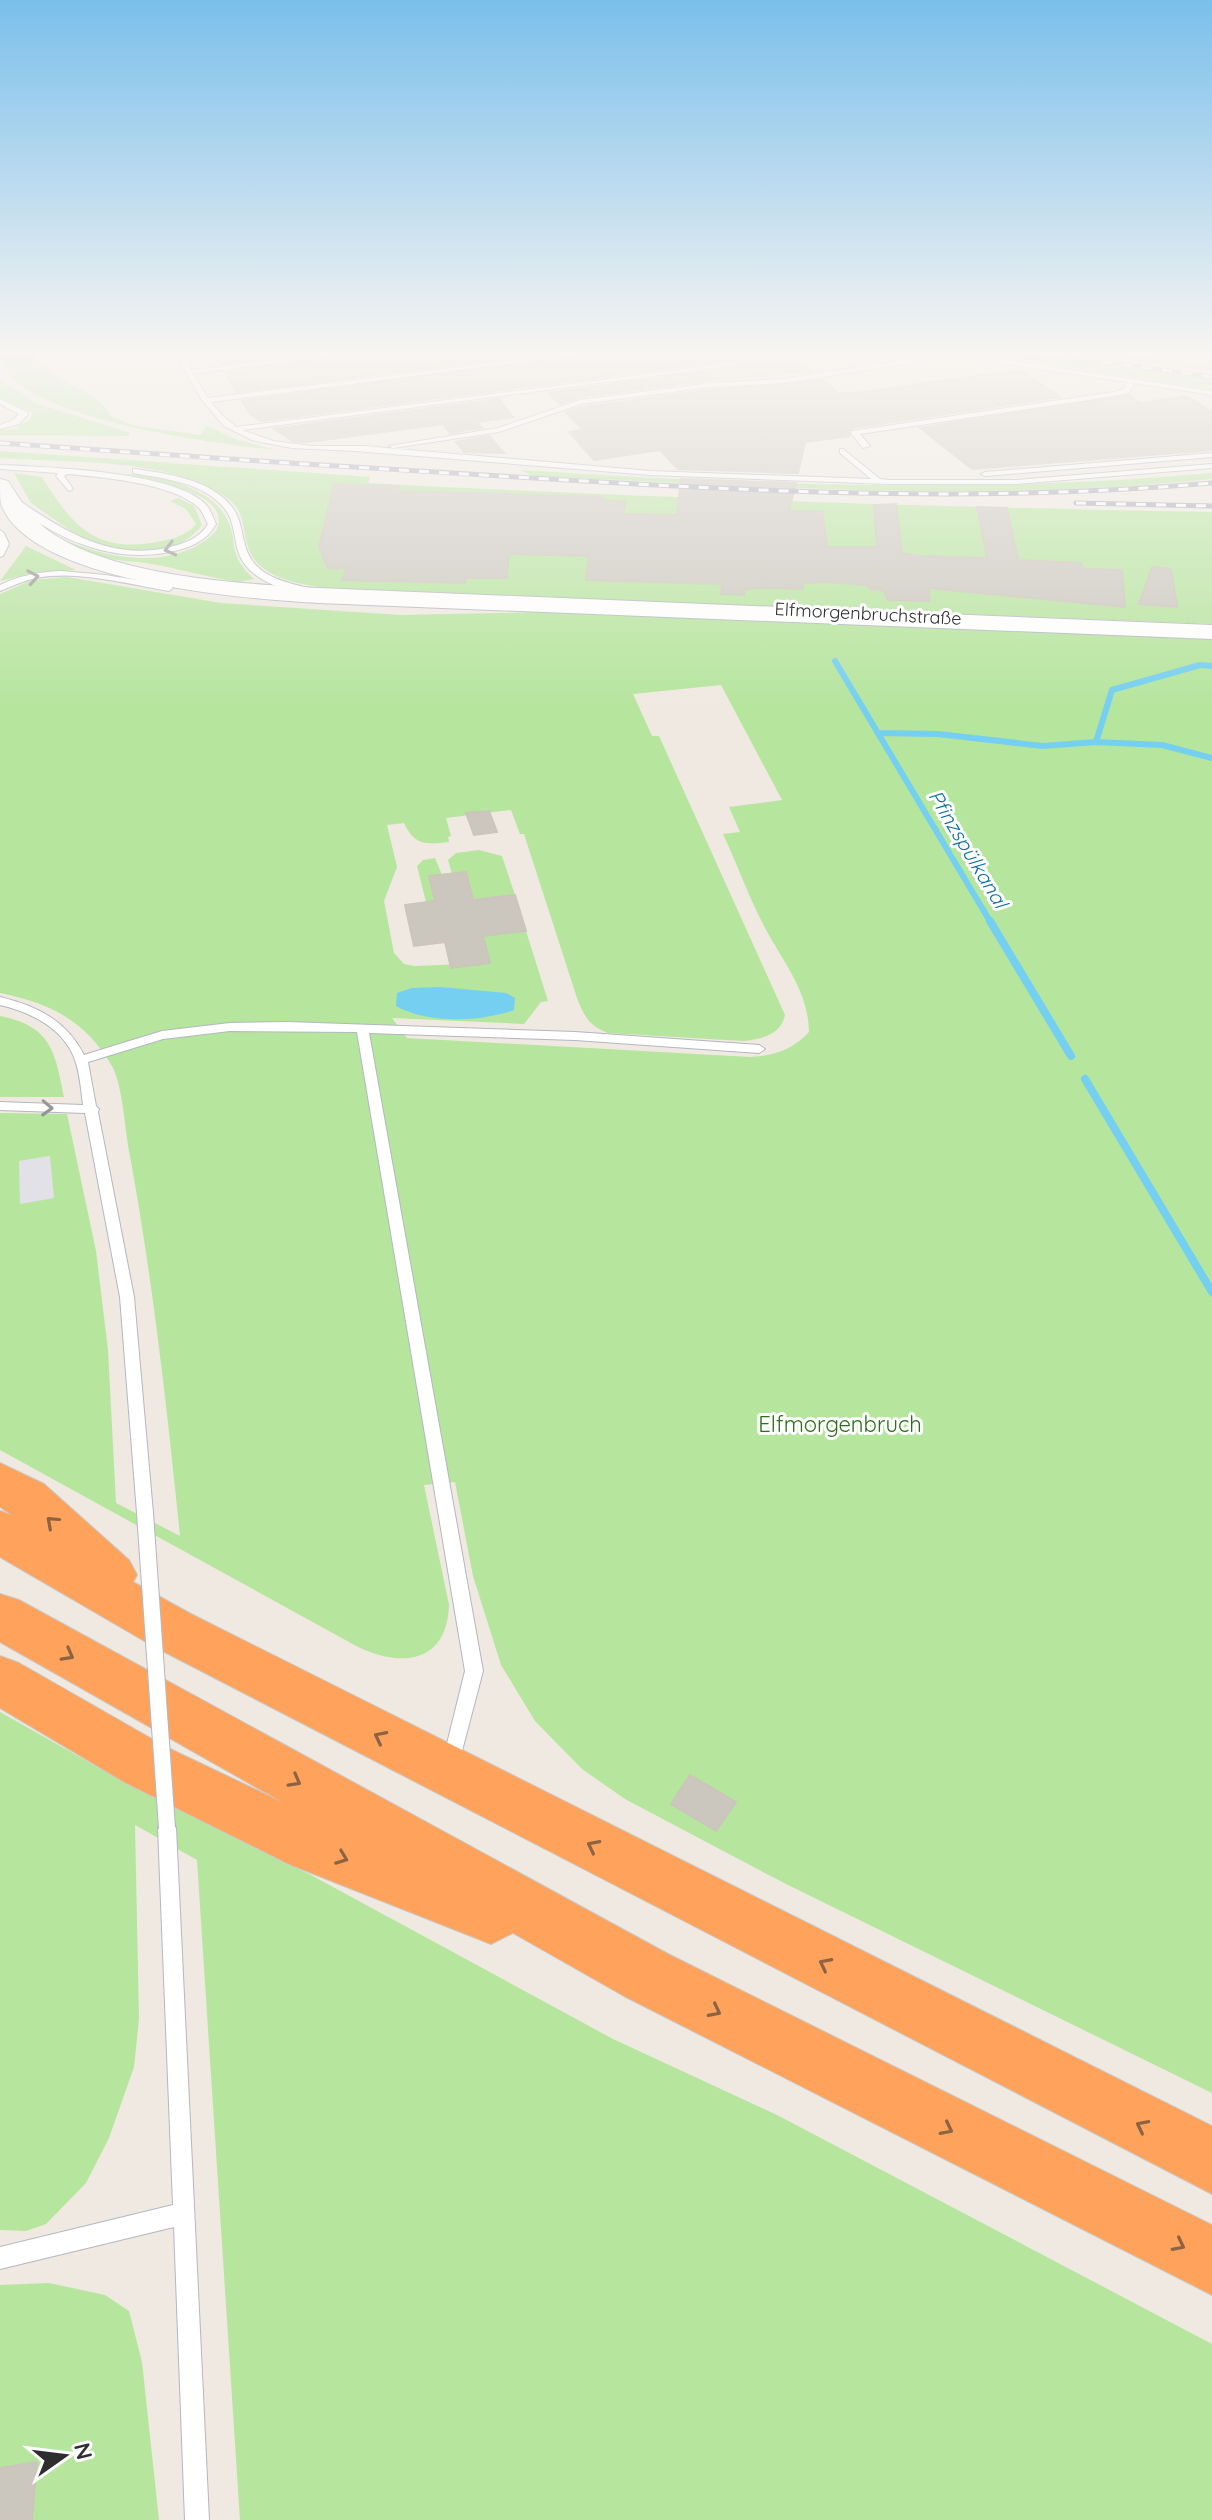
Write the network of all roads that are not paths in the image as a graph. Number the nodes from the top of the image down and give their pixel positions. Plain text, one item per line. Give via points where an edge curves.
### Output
1 (46, 471) edge
2 (128, 471) edge
3 (614, 471) edge
4 (866, 471) edge
5 (1003, 471) edge
6 (1156, 471) edge
7 (64, 472) junction
8 (877, 480) junction
9 (69, 489) dead end
10 (2, 499) edge
11 (0, 533) edge
12 (0, 554) edge
13 (0, 588) edge
14 (169, 588) junction
15 (331, 596) junction
16 (523, 603) junction
17 (1212, 632) edge
18 (0, 1001) edge
19 (362, 1028) junction
20 (759, 1049) dead end
21 (81, 1060) junction
22 (0, 1106) edge
23 (93, 1109) junction
24 (0, 1483) edge
25 (0, 1532) edge
26 (0, 1616) edge
27 (172, 1630) junction
28 (0, 1680) edge
29 (449, 1773) junction
30 (646, 1975) junction
31 (1212, 2161) edge
32 (181, 2214) junction
33 (0, 2258) edge
34 (1212, 2261) edge
35 (197, 2520) edge

1 - 7 lane
2 - 15 lane via 209,492 230,508 241,552 255,572 282,585
3 - 8 lane
4 - 8 lane
5 - 8 lane
6 - 8 lane via 1016,482
7 - 9 lane via 60,476
7 -> 10 lane via 179,492 203,506 212,524 204,535 181,547 115,553 60,533
10 - 14 main road, Elfmorgenbruchstraße via 30,543 59,559
10 - 15 main road, Elfmorgenbruchstraße via 44,538 105,564 220,587
11 - 12 lane via 5,544
13 -> 14 lane via 50,574
14 - 16 main road, Elfmorgenbruchstraße via 324,605
15 - 16 main road, Elfmorgenbruchstraße
16 - 17 main road, Elfmorgenbruchstraße via 820,611
18 - 21 lane via 52,1021 65,1031
19 - 20 lane
19 - 21 lane via 196,1030
19 - 29 lane via 474,1671
21 - 23 lane
22 -> 23 lane
23 - 32 lane, bridge via 127,1297 145,1513 167,1828
27 -> 24 highway via 26,1498
25 - 27 highway
26 -> 30 highway
29 -> 27 highway
28 -> 30 highway via 146,1765 312,1846
31 -> 29 highway
30 -> 34 highway
32 - 33 lane
32 - 35 lane

